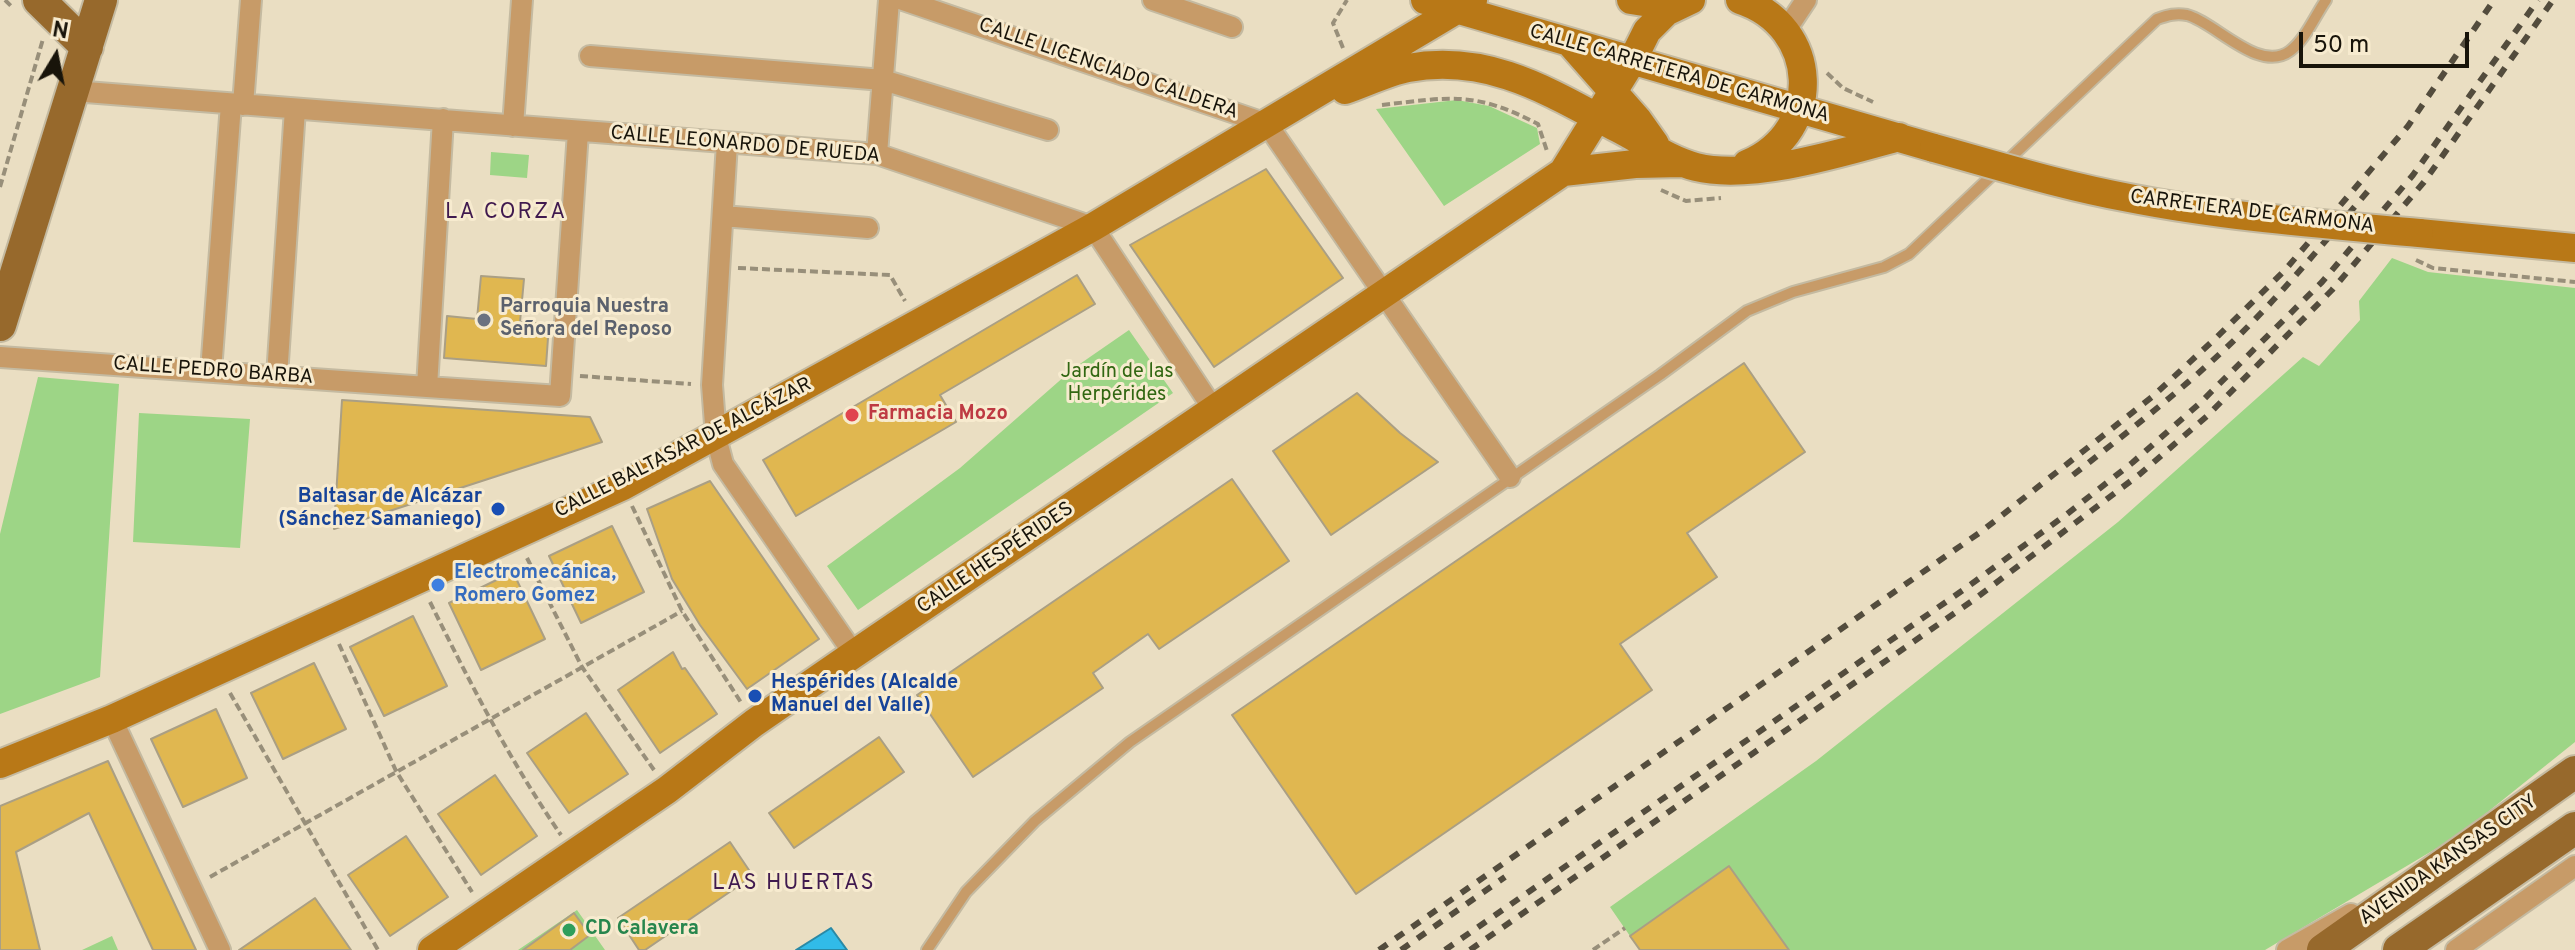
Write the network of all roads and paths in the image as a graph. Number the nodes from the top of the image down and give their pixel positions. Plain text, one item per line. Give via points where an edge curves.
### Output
1 (5, 0) edge
2 (101, 0) edge
3 (251, 0) edge
4 (522, 0) edge
5 (889, 0) edge
6 (903, 0) edge
7 (1153, 0) edge
8 (1347, 0) edge
9 (1425, 0) edge
10 (1631, 0) edge
11 (1740, 0) edge
12 (1806, 0) edge
13 (2326, 0) edge
14 (1683, 4) edge
15 (1465, 5) edge
16 (29, 13) edge
17 (1232, 27) dead end
18 (1786, 30) junction
19 (1570, 43) junction
20 (87, 47) junction
21 (1348, 55) dead end
22 (590, 56) dead end
23 (1632, 61) junction
24 (1814, 70) junction
25 (883, 80) junction
26 (73, 91) junction
27 (1548, 91) junction
28 (1613, 92) junction
29 (237, 104) junction
30 (1376, 105) dead end
31 (1879, 105) dead end
32 (1299, 106) junction
33 (295, 109) junction
34 (1800, 110) junction
35 (1597, 117) junction
36 (443, 119) junction
37 (1638, 120) junction
38 (1267, 124) junction
39 (513, 126) junction
40 (1048, 130) dead end
41 (578, 132) junction
42 (1892, 135) junction
43 (727, 143) junction
44 (1544, 148) dead end
45 (1934, 148) joint
46 (877, 154) junction
47 (1683, 163) junction
48 (1731, 169) junction
49 (1563, 172) junction
50 (0, 187) edge
51 (723, 216) junction
52 (1093, 227) junction
53 (868, 228) dead end
54 (2412, 244) junction
55 (2575, 248) edge
56 (719, 267) junction
57 (2575, 282) edge
58 (1383, 294) junction
59 (0, 325) edge
60 (917, 325) junction
61 (0, 357) edge
62 (211, 371) junction
63 (562, 374) junction
64 (277, 376) junction
65 (712, 385) junction
66 (427, 387) junction
67 (1214, 410) junction
68 (716, 437) junction
69 (1510, 477) junction
70 (623, 486) junction
71 (515, 535) junction
72 (418, 578) junction
73 (682, 611) junction
74 (328, 620) junction
75 (854, 654) junction
76 (582, 667) junction
77 (218, 669) junction
78 (112, 719) junction
79 (489, 719) junction
80 (754, 723) junction
81 (0, 764) edge
82 (396, 771) junction
83 (2575, 772) edge
84 (667, 790) junction
85 (303, 823) junction
86 (2575, 828) edge
87 (574, 853) junction
88 (2452, 857) junction
89 (2575, 866) edge
90 (191, 888) junction
91 (486, 913) junction
92 (1625, 928) dead end
93 (2463, 948) edge
94 (1597, 949) edge
95 (220, 950) edge
96 (378, 950) edge
97 (432, 950) edge
98 (927, 950) edge
99 (2287, 950) edge
100 (2323, 950) edge
101 (2399, 950) edge

1 - 16 path
2 - 20 main road
3 - 29 street
4 - 39 street
5 - 25 street
6 - 38 street, CALLE LICENCIADO CALDERA
7 - 17 street
8 - 21 path via 1333,23
9 - 15 main road, CALLE CARRETERA DE CARMONA
10 - 14 main road
11 - 18 main road via 1766,12
12 - 18 street
13 - 69 lane via 2286,54 2267,56 2244,49 2186,15 2171,13 2157,19 1909,254 1747,311
14 - 23 main road via 1647,31
15 - 19 main road, CALLE CARRETERA DE CARMONA
15 - 32 main road
16 - 20 main road
16 - 50 path via 44,38
18 - 24 main road
19 - 23 main road, CALLE CARRETERA DE CARMONA
19 - 28 main road
20 - 26 main road
22 - 25 street
23 - 28 main road
23 - 34 main road, CALLE CARRETERA DE CARMONA
23 - 37 main road via 1630,91
24 - 31 path
24 - 34 main road
24 - 42 main road via 1828,100
25 - 40 street
25 - 46 street
26 - 29 street, CALLE LEONARDO DE RUEDA
26 - 59 main road
27 - 32 main road via 1505,73 1438,66 1407,69
27 - 35 main road
27 - 49 main road via 1573,123
28 - 35 main road
28 - 37 main road
29 - 33 street, CALLE LEONARDO DE RUEDA
29 - 62 street
30 - 44 path via 1458,97 1493,103 1538,124
32 - 38 main road, CALLE BALTASAR DE ALCÁZAR
33 - 36 street, CALLE LEONARDO DE RUEDA
33 - 64 street
34 - 42 main road, CALLE CARRETERA DE CARMONA
34 - 48 main road via 1792,127 1766,154
35 - 47 main road
35 - 49 main road
36 - 39 street, CALLE LEONARDO DE RUEDA
36 - 66 street
37 - 47 main road via 1656,146
38 - 52 main road, CALLE BALTASAR DE ALCÁZAR
38 - 58 street
39 - 41 street, CALLE LEONARDO DE RUEDA
41 - 43 street, CALLE LEONARDO DE RUEDA
41 - 63 street
42 - 45 main road, CALLE CARRETERA DE CARMONA
42 - 48 main road via 1844,154
43 - 46 street, CALLE LEONARDO DE RUEDA
43 - 51 street
45 - 54 main road, CARRETERA DE CARMONA, bridge via 2130,198
46 - 52 street, CALLE LEONARDO DE RUEDA
47 - 48 main road
47 - 49 main road
49 - 58 main road, CALLE HESPÉRIDES
51 - 53 street
51 - 56 street
52 - 60 main road, CALLE BALTASAR DE ALCÁZAR
52 - 67 street
54 - 55 main road, CARRETERA DE CARMONA
54 - 57 path via 2433,268
56 - 60 path via 890,275
56 - 65 street
58 - 67 main road, CALLE HESPÉRIDES
58 - 69 street
60 - 68 main road, CALLE BALTASAR DE ALCÁZAR
61 - 62 street, CALLE PEDRO BARBA
62 - 64 street, CALLE PEDRO BARBA
63 - 65 path
63 - 66 street, CALLE PEDRO BARBA via 560,396
64 - 66 street, CALLE PEDRO BARBA
65 - 68 street
67 - 75 main road, CALLE HESPÉRIDES
68 - 70 main road, CALLE BALTASAR DE ALCÁZAR
68 - 75 street via 723,464
69 - 98 lane via 1130,742 1025,831 966,892
70 - 71 main road, CALLE BALTASAR DE ALCÁZAR
70 - 73 path
71 - 72 main road, CALLE BALTASAR DE ALCÁZAR
71 - 76 path
72 - 74 main road, CALLE BALTASAR DE ALCÁZAR
72 - 79 path
73 - 76 path
73 - 80 path
74 - 77 main road, CALLE BALTASAR DE ALCÁZAR
74 - 82 path
75 - 80 main road, CALLE HESPÉRIDES
76 - 79 path
76 - 84 path
77 - 78 main road, CALLE BALTASAR DE ALCÁZAR
77 - 85 path
78 - 81 main road, CALLE BALTASAR DE ALCÁZAR
78 - 90 street
79 - 82 path
79 - 87 path
80 - 84 main road, CALLE HESPÉRIDES
82 - 85 path
82 - 91 path
83 - 88 main road, AVENIDA KANSAS CITY
84 - 87 main road, CALLE HESPÉRIDES
85 - 90 path
85 - 96 path
86 - 101 main road
87 - 91 main road, CALLE HESPÉRIDES
88 - 99 street
88 - 100 main road, AVENIDA KANSAS CITY
89 - 93 street
90 - 95 street
91 - 97 main road, CALLE HESPÉRIDES
92 - 94 path

